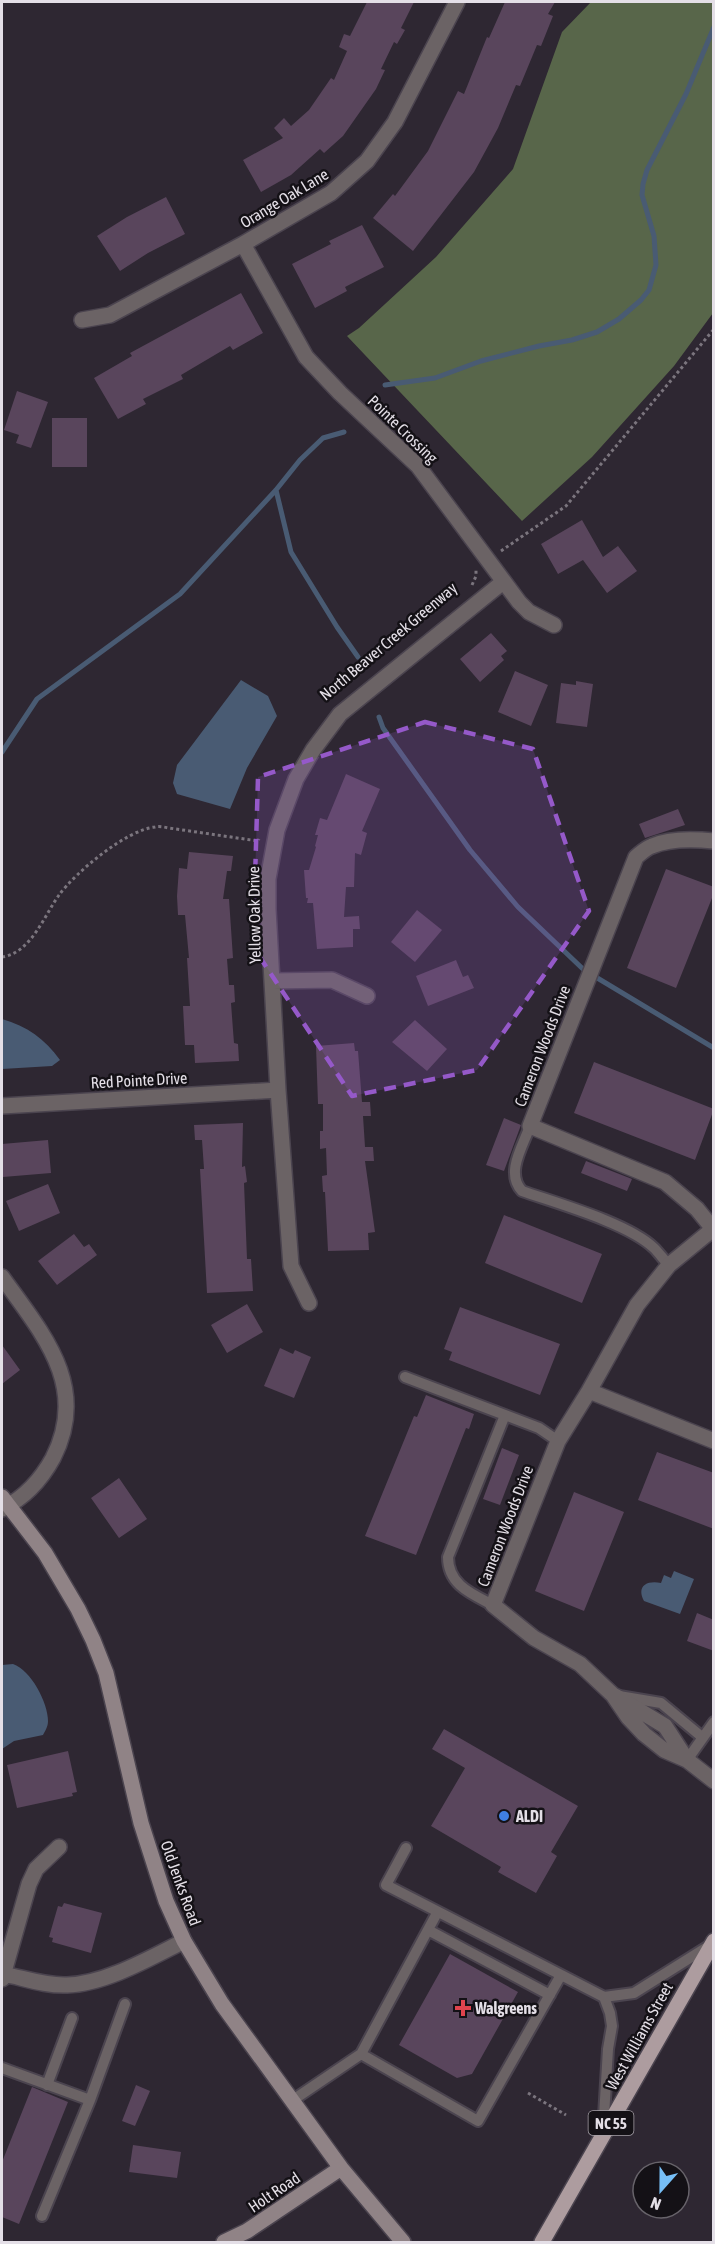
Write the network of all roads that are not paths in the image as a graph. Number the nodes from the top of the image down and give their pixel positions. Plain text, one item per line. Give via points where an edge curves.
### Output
1 (457, 2) edge
2 (243, 244) junction
3 (82, 320) dead end
4 (503, 582) junction
5 (554, 625) dead end
6 (714, 841) edge
7 (273, 981) junction
8 (367, 996) dead end
9 (278, 1090) junction
10 (2, 1106) edge
11 (530, 1126) junction
12 (713, 1229) edge
13 (669, 1265) junction
14 (2, 1277) edge
15 (309, 1303) dead end
16 (405, 1377) dead end
17 (589, 1391) junction
18 (505, 1415) junction
19 (558, 1441) junction
20 (714, 1441) edge
21 (4, 1504) edge
22 (493, 1605) junction
23 (613, 1695) junction
24 (714, 1722) edge
25 (702, 1737) junction
26 (687, 1760) junction
27 (714, 1780) edge
28 (59, 1847) dead end
29 (406, 1848) dead end
30 (437, 1913) junction
31 (428, 1930) junction
32 (184, 1941) junction
33 (712, 1943) edge
34 (561, 1975) junction
35 (2, 1976) edge
36 (550, 1995) junction
37 (604, 1997) junction
38 (125, 2004) dead end
39 (72, 2018) dead end
40 (361, 2054) junction
41 (2, 2068) edge
42 (47, 2085) junction
43 (90, 2100) junction
44 (293, 2100) junction
45 (603, 2137) junction
46 (341, 2168) junction
47 (42, 2216) dead end
48 (224, 2242) edge
49 (403, 2242) edge
50 (542, 2242) edge

1 - 2 street, Orange Oak Lane via 405,106 366,161 331,193
2 - 3 street, Orange Oak Lane via 110,315
2 - 4 street, Pointe Crossing via 306,357 418,466
4 - 5 street, Pointe Crossing via 529,612
4 - 7 street, Yellow Oak Drive via 340,714 296,779 277,830 268,879
6 - 11 street, Cameron Woods Drive via 672,841 651,846 636,857
7 - 8 street via 332,980
7 - 9 street, Yellow Oak Drive
9 - 10 street, Red Pointe Drive
9 - 15 street, Yellow Oak Drive via 291,1266
11 - 12 street, Cameron Woods Drive via 665,1182 697,1209
11 - 13 lane via 513,1175 522,1191 630,1232 653,1246
12 - 13 street, Cameron Woods Drive
13 - 17 street, Cameron Woods Drive via 637,1305
14 - 21 street via 59,1364 67,1401 62,1439 48,1467 28,1492
16 - 18 lane
17 - 19 street, Cameron Woods Drive
17 - 20 street
18 - 19 lane via 539,1428
18 - 22 lane via 447,1557 452,1578
19 - 22 street, Cameron Woods Drive
21 - 32 street, Old Jenks Road via 45,1553 78,1609 106,1673 141,1822 166,1901
22 - 23 street, Cameron Woods Drive via 534,1638 580,1664
23 - 25 lane via 661,1703
23 - 26 street, Cameron Woods Drive via 665,1726
24 - 25 lane
25 - 26 lane
26 - 27 street, Cameron Woods Drive
28 - 35 street via 36,1869 29,1884
29 - 30 lane via 386,1885
30 - 31 lane
30 - 34 lane
31 - 36 lane
31 - 40 lane
32 - 35 street via 81,1984 47,1984
32 - 44 street, Old Jenks Road via 222,2004
33 - 37 lane via 634,1994
33 - 45 main road, West Williams Street / NC 55
34 - 36 lane
34 - 37 lane
36 - 40 lane via 478,2121
37 - 45 lane via 612,2026
38 - 43 lane
39 - 42 lane
40 - 44 lane
41 - 42 lane
42 - 43 lane
43 - 47 lane
44 - 46 street, Old Jenks Road
45 - 50 main road, West Williams Street / NC 55
46 - 48 street, Holt Road
46 - 49 street, Old Jenks Road

